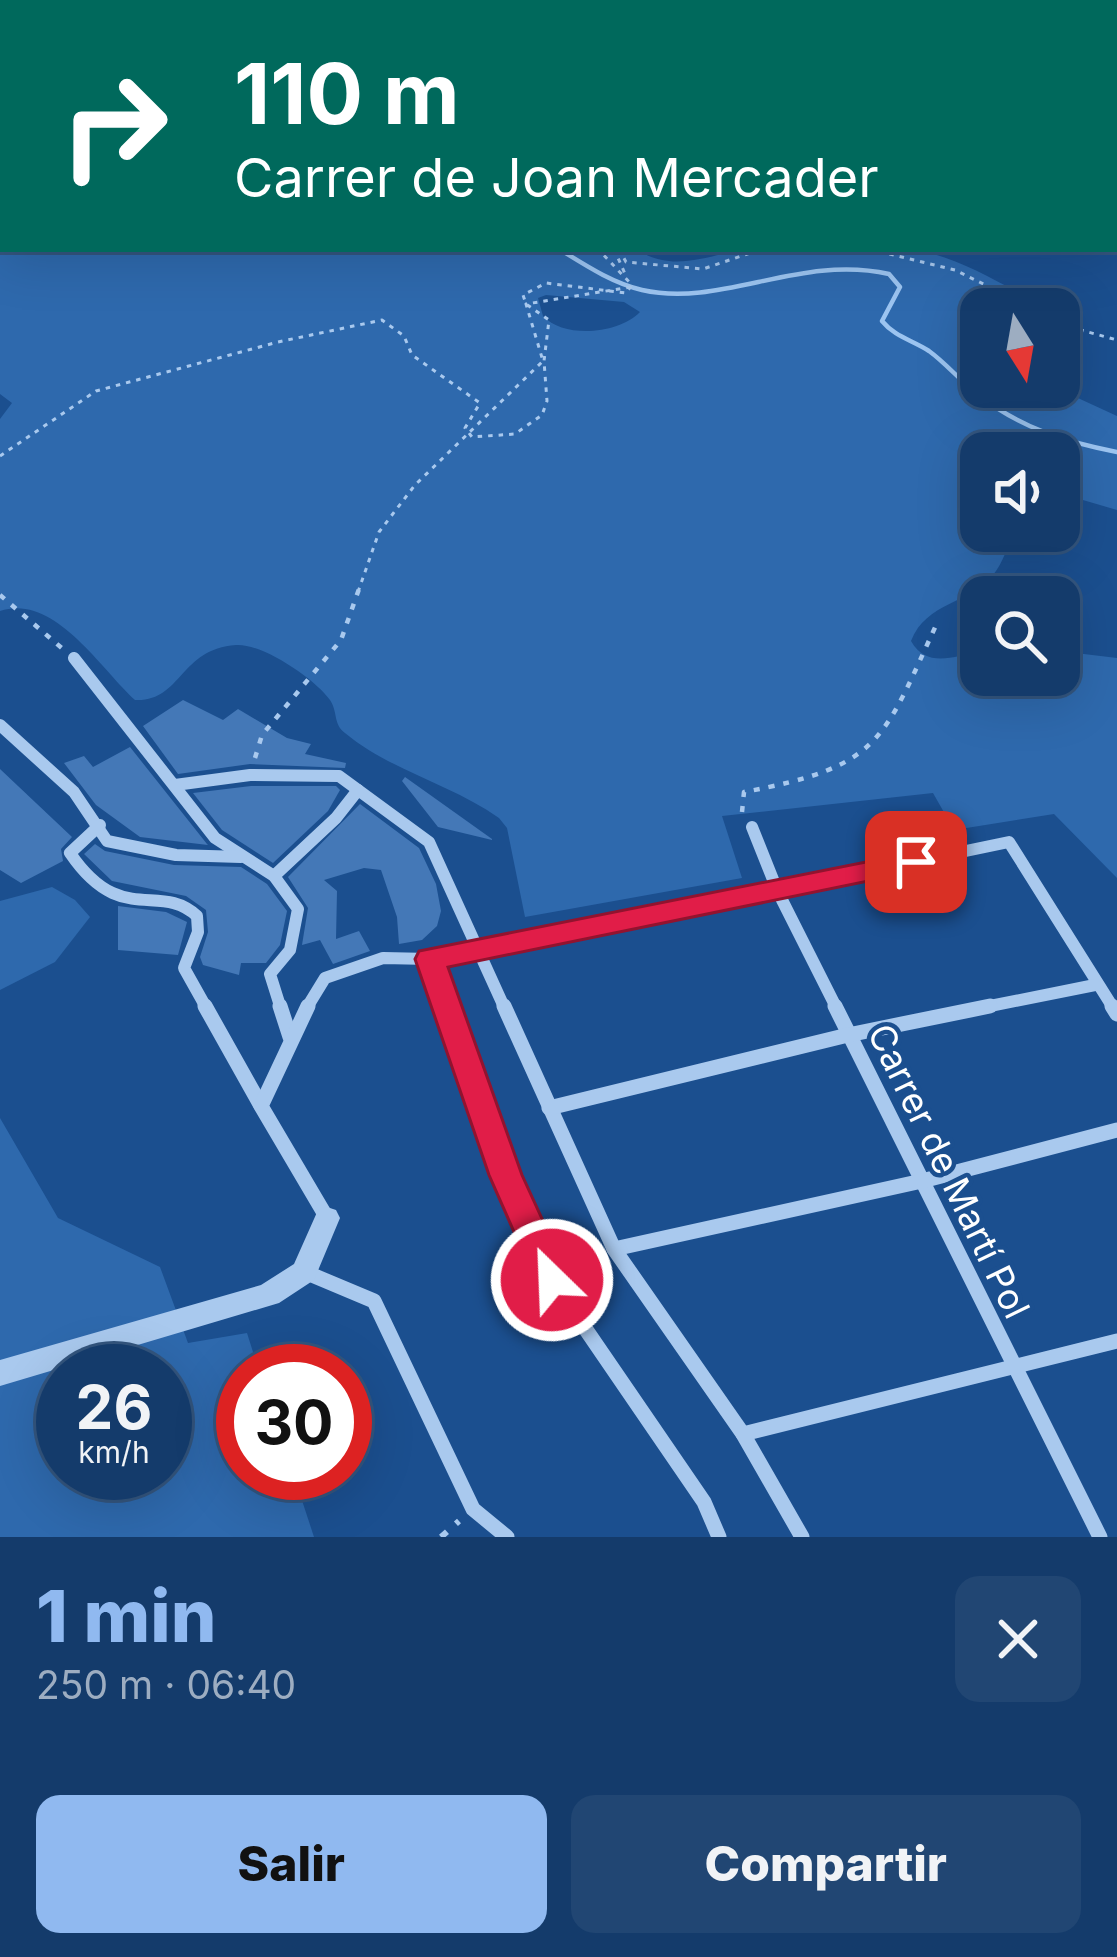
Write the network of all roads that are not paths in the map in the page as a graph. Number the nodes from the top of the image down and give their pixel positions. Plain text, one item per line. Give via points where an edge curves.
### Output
1 (74, 658) road end
2 (0, 725) edge
3 (175, 785) junction
4 (358, 790) junction
5 (100, 825) junction
6 (752, 827) road end
7 (242, 857) junction
8 (274, 876) junction
9 (778, 892) junction
10 (479, 952) junction
11 (430, 959) junction
12 (1096, 985) junction
13 (1117, 1013) edge
14 (848, 1035) junction
15 (290, 1037) junction
16 (260, 1106) junction
17 (549, 1108) junction
18 (1117, 1130) edge
19 (922, 1181) junction
20 (327, 1217) joint
21 (614, 1249) junction
22 (304, 1272) junction
23 (1117, 1341) edge
24 (1014, 1369) junction
25 (0, 1373) edge
26 (743, 1434) junction
27 (507, 1537) edge
28 (719, 1537) edge
29 (802, 1537) edge
30 (1100, 1537) edge

1 - 3 street
2 - 5 street
3 - 4 street via 339,776
3 - 7 street via 215,838
4 - 8 street
4 - 10 street via 429,842
5 - 7 street via 107,841 152,852
5 - 16 street via 70,853 87,880 115,901 185,905 197,916 184,968
6 - 9 street, Carrer de Martí Pol
7 - 8 street
8 - 15 street via 298,909 290,950 270,974
9 - 10 street
9 - 12 street via 1009,842
9 - 14 street, Carrer de Martí Pol
10 - 11 street
10 - 17 street
11 - 15 street via 383,958 325,978
11 - 28 street via 552,1280 704,1502
12 - 13 street
12 - 14 street
14 - 17 street
14 - 19 street, Carrer de Martí Pol
15 - 16 street
16 - 20 street
17 - 21 street
18 - 19 street
19 - 21 street
19 - 24 street, Carrer de Martí Pol
20 - 22 street
21 - 26 street
22 - 25 street via 269,1295
22 - 27 street via 374,1301 472,1509
23 - 24 street
24 - 26 street
24 - 30 street, Carrer de Martí Pol
26 - 29 street

